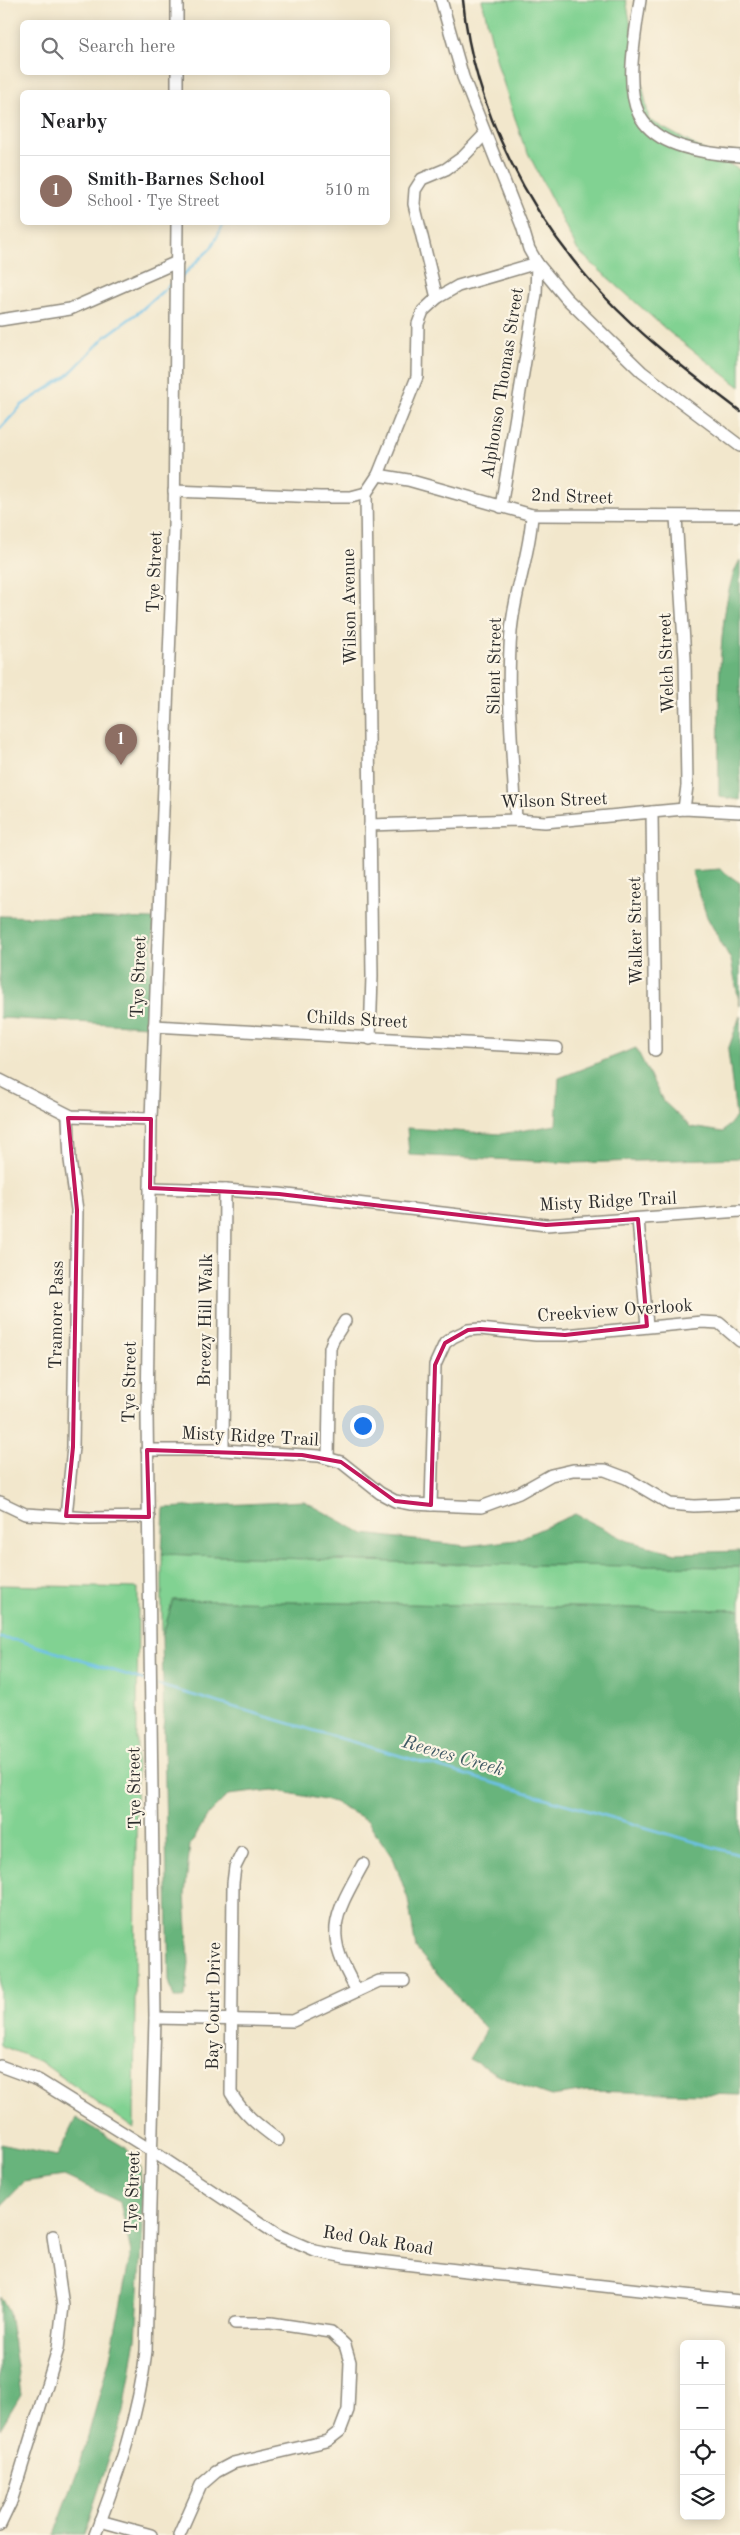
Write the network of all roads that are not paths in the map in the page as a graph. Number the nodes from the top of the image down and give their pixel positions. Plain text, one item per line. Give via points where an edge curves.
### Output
1 (177, 0) edge
2 (441, 0) edge
3 (640, 0) edge
4 (177, 20) edge
5 (177, 75) edge
6 (177, 90) edge
7 (485, 134) junction
8 (740, 156) edge
9 (177, 225) edge
10 (176, 262) junction
11 (537, 264) junction
12 (437, 298) junction
13 (0, 320) edge
14 (740, 446) edge
15 (378, 475) junction
16 (174, 491) junction
17 (366, 493) junction
18 (501, 507) junction
19 (532, 515) junction
20 (740, 516) edge
21 (676, 517) junction
22 (684, 809) junction
23 (652, 812) junction
24 (740, 812) edge
25 (516, 820) junction
26 (370, 825) junction
27 (154, 1026) junction
28 (370, 1039) junction
29 (557, 1048) dead end
30 (655, 1050) dead end
31 (0, 1080) edge
32 (71, 1116) junction
33 (151, 1119) junction
34 (150, 1188) junction
35 (225, 1190) junction
36 (740, 1210) edge
37 (638, 1219) junction
38 (345, 1321) dead end
39 (647, 1326) junction
40 (740, 1341) edge
41 (147, 1450) junction
42 (223, 1450) junction
43 (328, 1458) junction
44 (0, 1502) edge
45 (740, 1504) edge
46 (431, 1505) junction
47 (66, 1516) junction
48 (149, 1517) junction
49 (242, 1853) dead end
50 (363, 1864) dead end
51 (404, 1981) dead end
52 (356, 1991) junction
53 (155, 2018) junction
54 (231, 2021) junction
55 (0, 2066) edge
56 (278, 2140) dead end
57 (152, 2151) junction
58 (53, 2236) dead end
59 (740, 2301) edge
60 (235, 2323) dead end
61 (100, 2521) junction
62 (0, 2526) edge
63 (95, 2535) edge
64 (151, 2535) edge
65 (179, 2535) edge

1 - 4 street
2 - 7 street via 463,77
3 - 8 street via 631,54 631,82 636,112 645,127 662,140 684,147
5 - 6 street
7 - 11 street
7 - 12 street via 463,157 446,169 422,179 415,190 414,204
9 - 10 street, Tye Street
10 - 13 street via 70,309
10 - 16 street, Tye Street
11 - 12 street via 458,286
11 - 14 street via 566,298 642,372
11 - 18 street, Alphonso Thomas Street via 536,294
12 - 15 street via 423,312 418,324 417,377
15 - 17 street
15 - 18 street, 2nd Street via 408,480
16 - 17 street via 320,497 351,497
16 - 27 street, Tye Street
17 - 26 street, Wilson Avenue
18 - 19 street, 2nd Street
19 - 21 street, 2nd Street
19 - 25 street, Silent Street via 531,538 515,598 511,633
20 - 21 street, 2nd Street
21 - 22 street, Welch Street via 686,684 687,786
22 - 23 street, Wilson Street
22 - 24 street, Wilson Street
23 - 25 street, Wilson Street via 545,822
23 - 30 street, Walker Street
25 - 26 street, Wilson Street
26 - 28 street, Wilson Avenue
27 - 28 street, Childs Street
27 - 33 street, Tye Street
28 - 29 street, Childs Street
31 - 32 street
32 - 33 street
32 - 47 street, Tramore Pass via 68,1118 70,1160 77,1210 73,1447
33 - 34 street, Tye Street
34 - 35 street, Misty Ridge Trail
34 - 41 street, Tye Street
35 - 37 street, Misty Ridge Trail via 546,1225
35 - 42 street, Breezy Hill Walk
36 - 37 street, Misty Ridge Trail
37 - 39 street
38 - 43 street via 330,1348
39 - 40 street, Creekview Overlook via 719,1323
39 - 46 street, Creekview Overlook via 565,1335 468,1330 445,1343 435,1366
41 - 42 street, Misty Ridge Trail
41 - 48 street, Tye Street
42 - 43 street, Misty Ridge Trail
43 - 46 street, Misty Ridge Trail via 341,1462 395,1502
44 - 47 street via 25,1514
45 - 46 street, Misty Ridge Trail via 670,1504 626,1478 605,1470 573,1470 551,1475 519,1493 481,1507
47 - 48 street
48 - 53 street, Tye Street
49 - 54 street, Bay Court Drive via 235,1867 233,1883
50 - 52 street via 339,1908 334,1934 342,1965
51 - 52 street via 379,1981
52 - 54 street via 293,2021
53 - 54 street
53 - 57 street, Tye Street
54 - 56 street, Bay Court Drive via 231,2094 251,2120
55 - 57 street, Red Oak Road via 38,2080
57 - 59 street, Red Oak Road via 278,2235 315,2251
57 - 61 street, Tye Street via 143,2379 114,2485
58 - 62 street via 62,2306 58,2349 11,2502
60 - 65 street via 271,2323 331,2332 345,2345 350,2362 348,2410 340,2431 327,2441 233,2463 216,2472 201,2485
61 - 63 street, Tye Street
61 - 64 street

